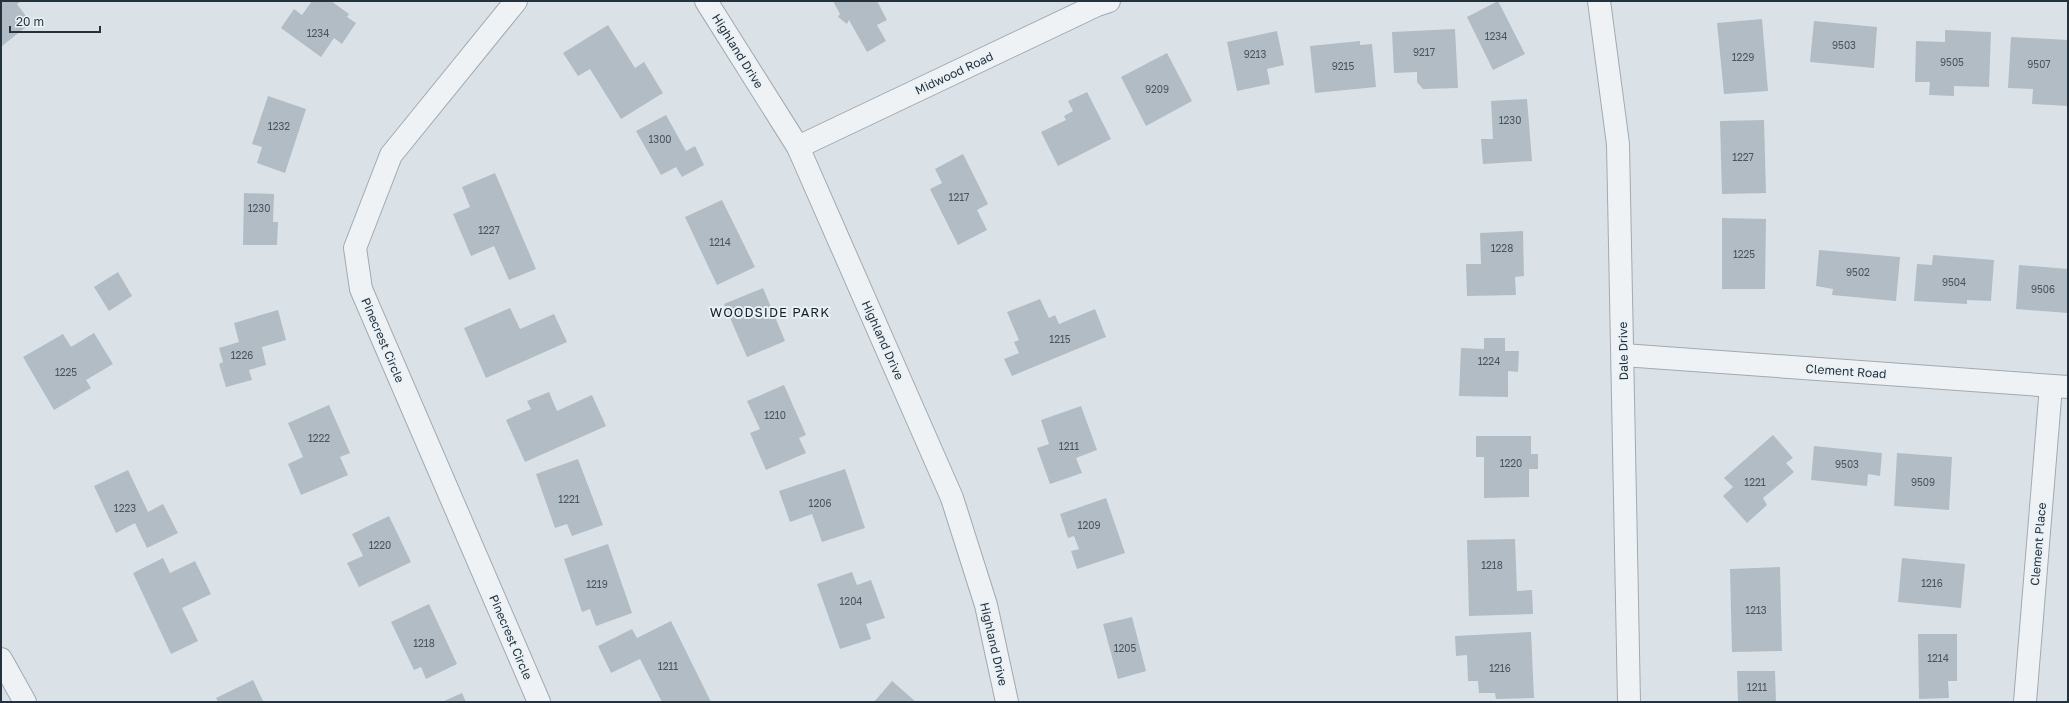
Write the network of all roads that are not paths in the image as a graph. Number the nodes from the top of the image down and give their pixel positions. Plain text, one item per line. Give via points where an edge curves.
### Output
1 (516, 1) edge
2 (706, 1) edge
3 (1110, 1) edge
4 (1599, 1) edge
5 (798, 147) junction
6 (1623, 354) junction
7 (2060, 386) edge
8 (1, 659) edge
9 (26, 702) edge
10 (539, 702) edge
11 (1007, 702) edge
12 (1629, 702) edge
13 (2025, 702) edge

1 - 10 street, Pinecrest Circle via 391,155 355,248 361,289
2 - 5 street, Highland Drive
3 - 5 street, Midwood Road
4 - 6 street, Dale Drive via 1618,144
5 - 11 street, Highland Drive via 952,498 986,605
6 - 7 street, Clement Road
6 - 12 street, Dale Drive
7 - 13 street, Clement Place
8 - 9 street

